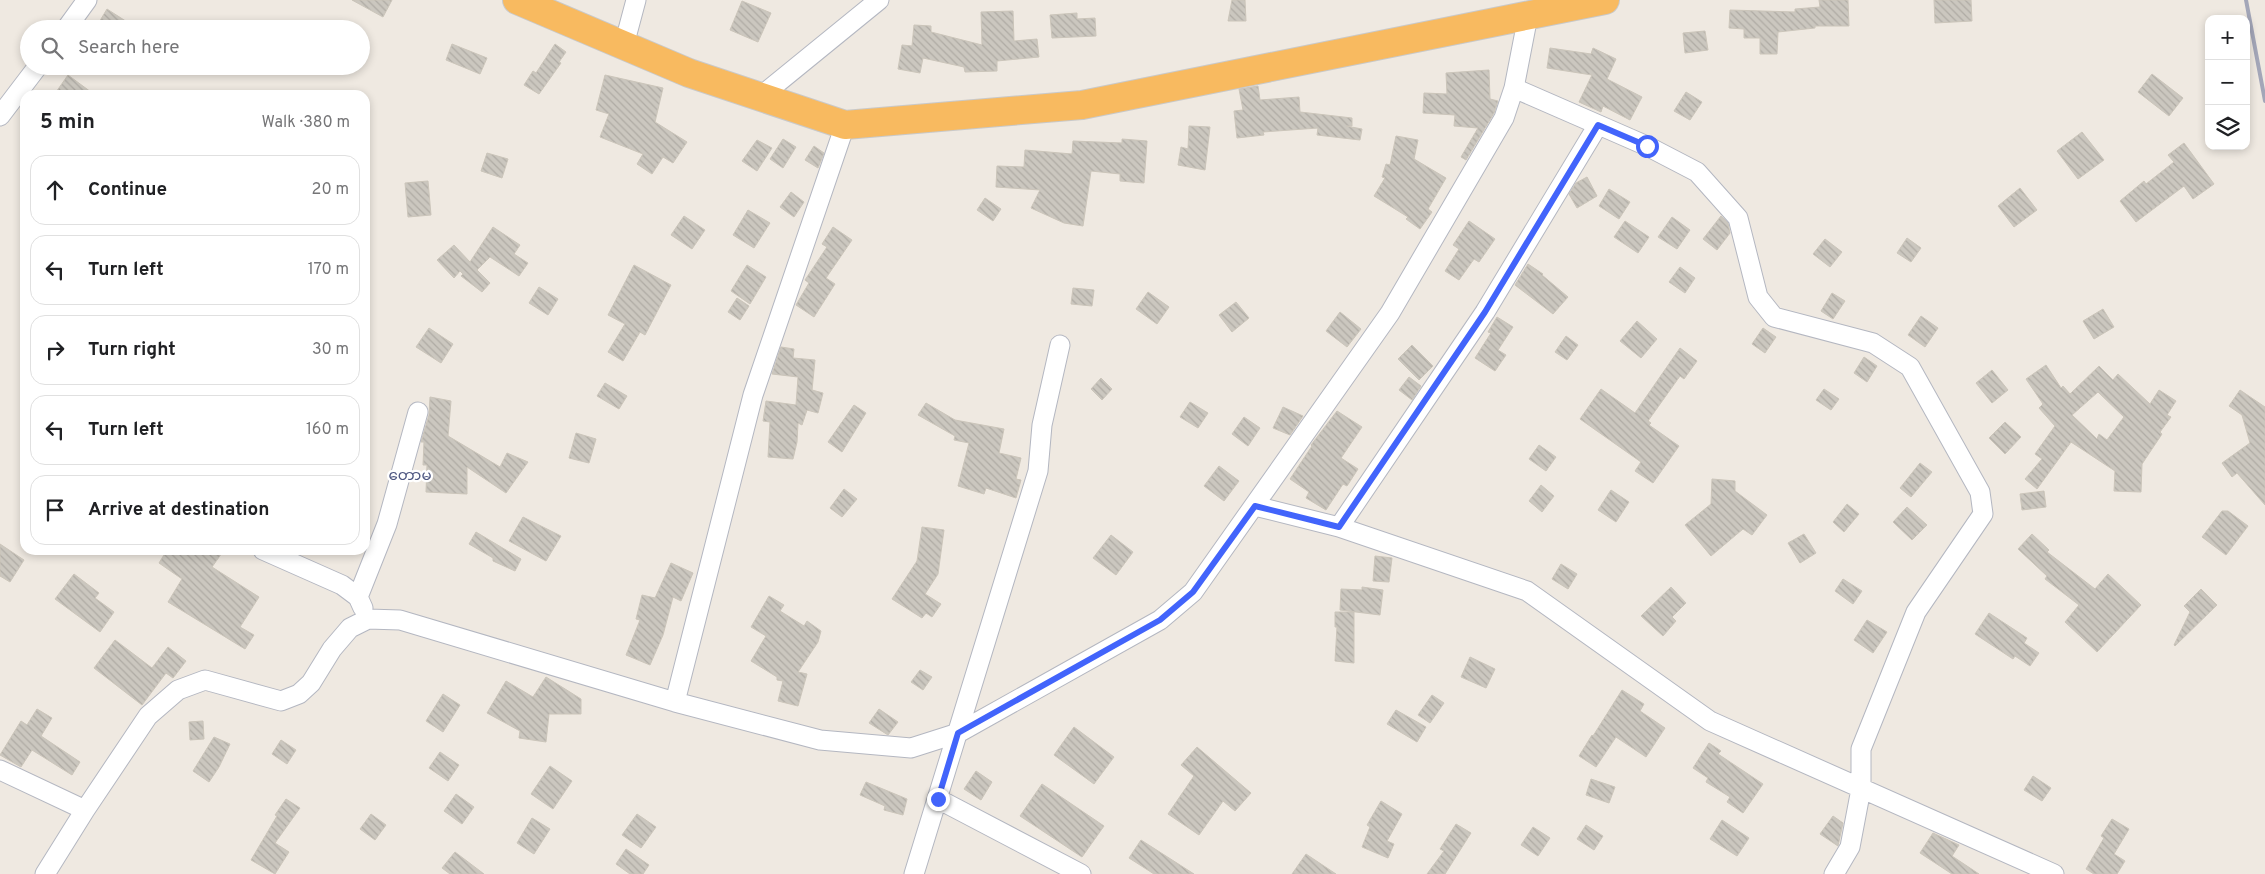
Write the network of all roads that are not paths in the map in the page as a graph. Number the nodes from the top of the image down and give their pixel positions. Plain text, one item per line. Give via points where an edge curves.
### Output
1 (87, 0) edge
2 (517, 0) edge
3 (636, 0) edge
4 (879, 0) edge
5 (1605, 0) edge
6 (1528, 16) junction
7 (73, 20) edge
8 (624, 45) junction
9 (31, 75) edge
10 (1514, 88) junction
11 (760, 97) junction
12 (0, 116) edge
13 (845, 125) junction
14 (1598, 125) junction
15 (1060, 345) dead end
16 (418, 412) dead end
17 (1255, 506) junction
18 (1339, 527) junction
19 (275, 555) edge
20 (358, 597) junction
21 (368, 619) junction
22 (675, 702) junction
23 (958, 733) junction
24 (0, 770) edge
25 (1861, 789) junction
26 (938, 799) junction
27 (85, 810) junction
28 (45, 874) edge
29 (914, 874) edge
30 (1081, 874) edge
31 (1834, 874) edge
32 (2054, 874) edge

1 - 7 street
2 - 8 highway
3 - 8 street
4 - 11 street
5 - 6 highway
6 - 10 street
6 - 13 highway via 1082,105
8 - 11 highway via 689,73
9 - 12 street
10 - 14 street
10 - 17 street via 1504,118 1390,312
11 - 13 highway
13 - 22 street via 753,395
14 - 18 street via 1485,312
14 - 25 street via 1697,172 1738,218 1758,297 1774,317 1873,343 1910,367 1980,492 1983,514 1916,612 1861,749
15 - 23 street via 1042,425 1038,471
16 - 20 street via 387,524
17 - 18 street
17 - 23 street via 1193,592 1160,620
18 - 25 street via 1527,591 1710,721
19 - 20 street via 342,584
20 - 21 street
21 - 22 street via 400,620
21 - 27 street via 350,628 332,649 311,683 299,694 281,701 205,680 178,690 148,716
22 - 23 street via 820,740 912,748
23 - 26 street
24 - 27 street
25 - 31 street via 1850,846
25 - 32 street
26 - 29 street
26 - 30 street
27 - 28 street

